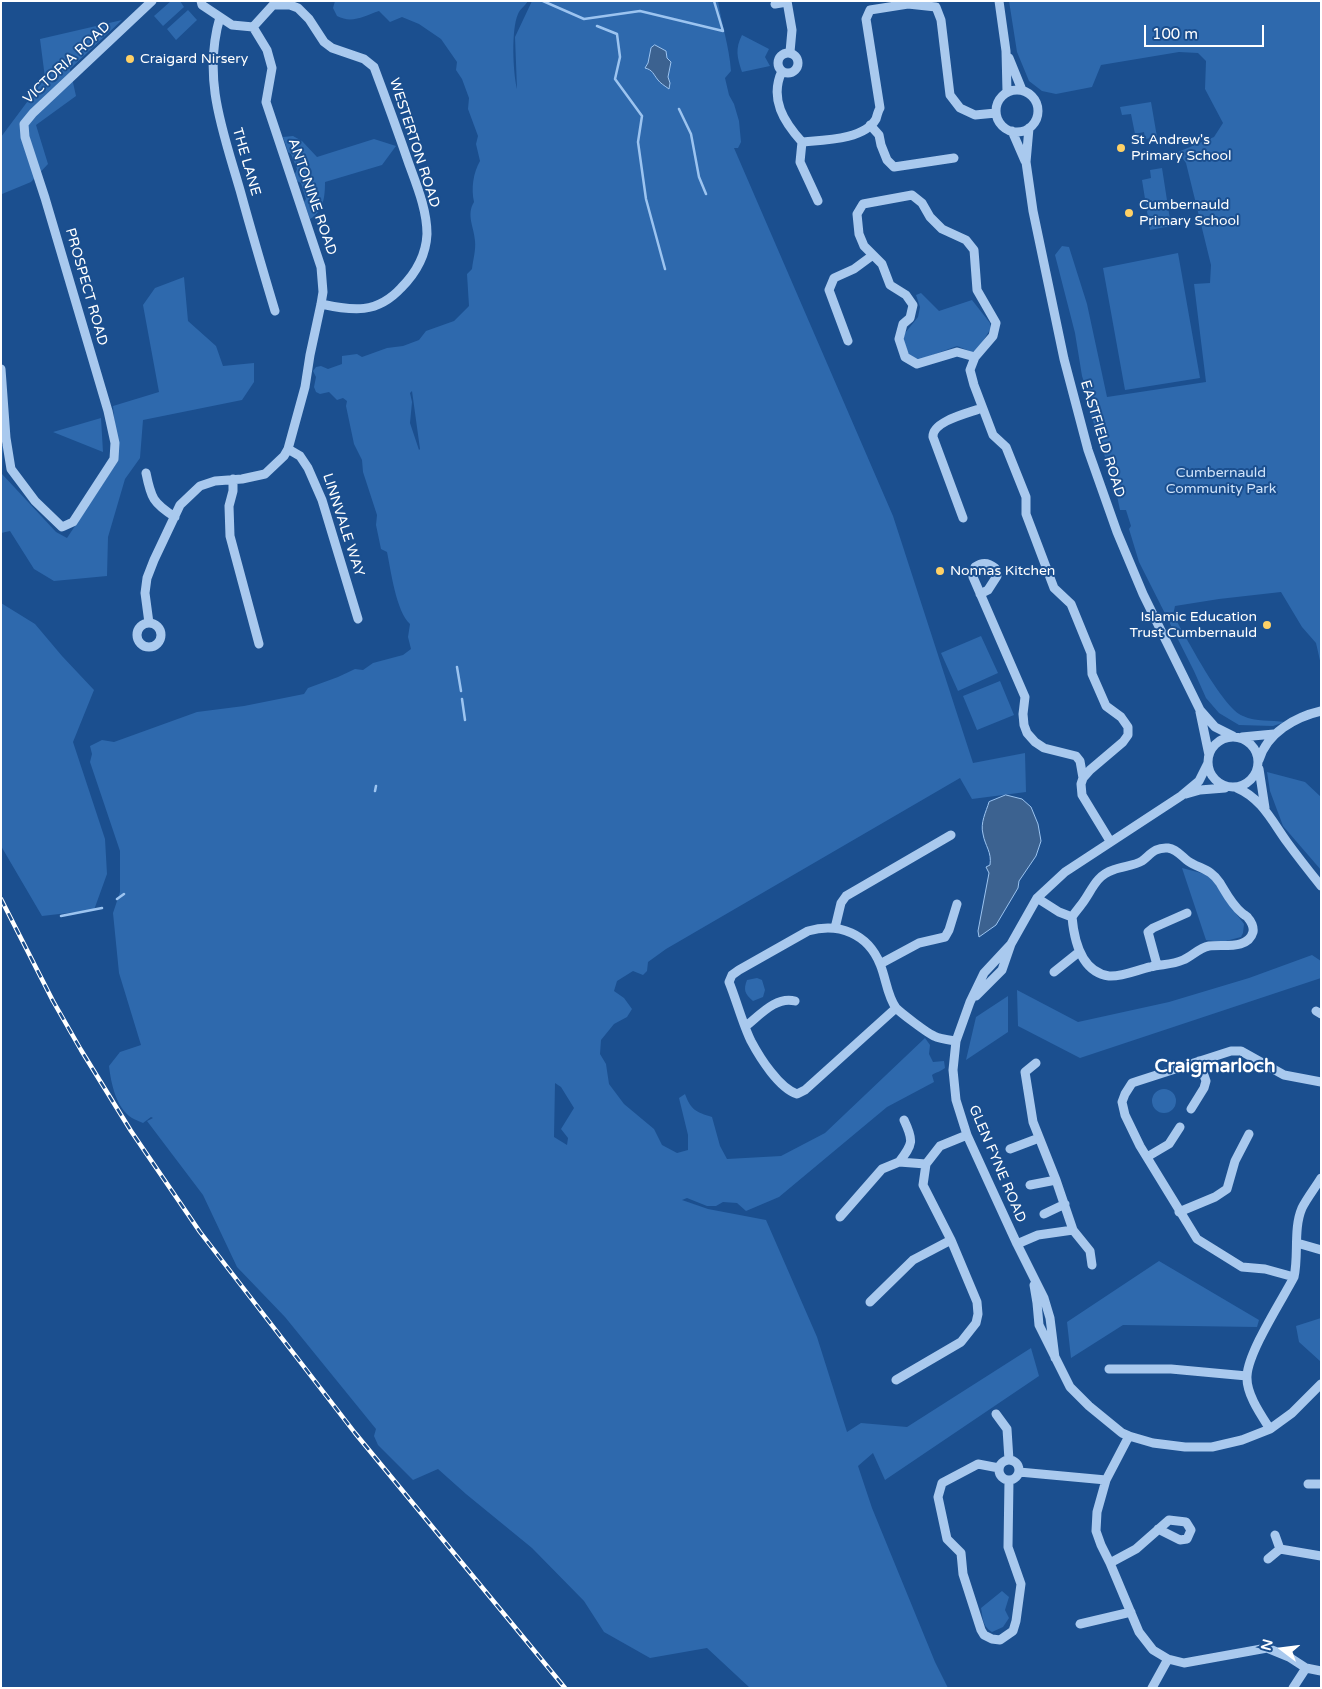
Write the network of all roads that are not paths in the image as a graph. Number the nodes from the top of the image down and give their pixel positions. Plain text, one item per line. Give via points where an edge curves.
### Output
1 (152, 1) edge
2 (200, 1) edge
3 (999, 1) edge
4 (787, 2) edge
5 (775, 4) dead end
6 (300, 5) edge
7 (220, 17) junction
8 (253, 26) junction
9 (1006, 51) junction
10 (790, 52) junction
11 (782, 71) junction
12 (1022, 90) junction
13 (1007, 92) junction
14 (996, 113) junction
15 (24, 124) joint
16 (870, 125) junction
17 (1029, 128) junction
18 (1012, 131) junction
19 (802, 142) junction
20 (954, 158) dead end
21 (1026, 162) junction
22 (818, 201) dead end
23 (873, 255) junction
24 (320, 304) junction
25 (275, 311) dead end
26 (848, 341) dead end
27 (975, 357) junction
28 (1, 368) edge
29 (982, 408) junction
30 (288, 449) junction
31 (146, 473) dead end
32 (233, 479) junction
33 (175, 516) junction
34 (963, 518) dead end
35 (980, 594) dead end
36 (358, 619) dead end
37 (150, 623) dead end
38 (259, 644) dead end
39 (1200, 710) junction
40 (1321, 711) edge
41 (1274, 734) junction
42 (1237, 737) junction
43 (1208, 761) junction
44 (1258, 764) junction
45 (1083, 778) junction
46 (1233, 788) junction
47 (1181, 796) junction
48 (1265, 808) junction
49 (950, 835) dead end
50 (1110, 841) junction
51 (1321, 886) edge
52 (1037, 898) junction
53 (957, 904) dead end
54 (1187, 913) dead end
55 (1072, 917) junction
56 (834, 928) junction
57 (1079, 952) junction
58 (880, 964) junction
59 (1157, 965) junction
60 (1054, 972) dead end
61 (795, 1001) dead end
62 (896, 1008) junction
63 (746, 1026) junction
64 (956, 1041) junction
65 (1199, 1061) junction
66 (1036, 1063) dead end
67 (1320, 1082) edge
68 (1191, 1109) dead end
69 (904, 1120) dead end
70 (1180, 1127) dead end
71 (1249, 1134) dead end
72 (967, 1135) junction
73 (1040, 1138) junction
74 (1010, 1149) dead end
75 (1147, 1157) junction
76 (899, 1162) junction
77 (926, 1164) junction
78 (1321, 1178) edge
79 (1056, 1180) junction
80 (1030, 1185) dead end
81 (1065, 1204) junction
82 (1179, 1212) junction
83 (1044, 1214) dead end
84 (840, 1217) dead end
85 (1073, 1230) junction
86 (950, 1240) junction
87 (1017, 1244) junction
88 (1298, 1244) junction
89 (1321, 1250) edge
90 (1092, 1265) dead end
91 (1294, 1277) junction
92 (870, 1302) dead end
93 (1109, 1369) dead end
94 (1247, 1376) junction
95 (896, 1380) dead end
96 (1318, 1388) edge
97 (996, 1414) dead end
98 (1270, 1429) junction
99 (1129, 1436) junction
100 (1010, 1460) junction
101 (999, 1468) junction
102 (1019, 1472) junction
103 (1009, 1480) junction
104 (1106, 1480) junction
105 (1308, 1484) dead end
106 (1321, 1484) edge
107 (1158, 1529) dead end
108 (1275, 1535) dead end
109 (1280, 1549) junction
110 (1321, 1556) edge
111 (1268, 1559) dead end
112 (1110, 1563) junction
113 (1131, 1612) junction
114 (1080, 1624) dead end
115 (1168, 1659) junction
116 (1306, 1668) junction
117 (1321, 1671) edge
118 (1152, 1688) edge
119 (1293, 1688) edge

1 - 15 street, VICTORIA ROAD
2 - 7 street
3 - 9 street, EASTFIELD ROAD
4 - 5 street
4 - 10 street via 792,30
6 - 8 street, WESTERTON ROAD via 273,4
6 - 24 street, WESTERTON ROAD via 324,42 364,59 374,67 415,181 427,235 423,257 413,275 395,294 374,307 346,310
7 - 8 street via 232,25
7 - 25 street, THE LANE via 214,48 213,83 219,117
8 - 24 street, ANTONINE ROAD via 267,50 272,68 266,102 321,267 323,292
9 - 12 street, EASTFIELD ROAD
9 - 13 street, EASTFIELD ROAD
10 - 11 street via 778,59
10 - 11 street via 798,60 798,66 788,73
11 - 19 street via 776,94 780,110
12 - 13 street
12 - 17 street, EASTFIELD ROAD via 1028,92 1038,108 1037,118
13 - 14 street, EASTFIELD ROAD via 1000,98
14 - 16 street via 975,115 960,108 950,95 941,20 936,7 908,4 870,10 866,19 880,108
14 - 18 street, EASTFIELD ROAD via 998,121
15 - 28 street, PROSPECT ROAD via 25,137 108,411 114,443 114,459 73,522 62,527 35,501 11,469
16 - 19 street via 866,130 847,137
16 - 20 street via 879,135 887,160 894,167
17 - 18 street
17 - 21 street, EASTFIELD ROAD
18 - 21 street, EASTFIELD ROAD
19 - 22 street via 800,162
21 - 39 street, EASTFIELD ROAD via 1064,359 1088,450 1143,594
23 - 26 street via 831,283 829,290
23 - 27 street via 882,264 890,285 906,295 914,305 899,339 905,357 916,364 957,352
23 - 27 street via 859,234 857,214 863,204 912,195 942,229 966,240 974,250 977,290 996,323 993,336
24 - 30 street, ANTONINE ROAD via 306,388
27 - 29 street via 970,370
29 - 34 street via 942,423 933,433
29 - 45 street via 993,435 1006,447 1026,498 1026,514 1054,588 1071,604 1091,654 1092,674 1106,706 1128,727 1128,735 1123,742
30 - 32 street, ANTONINE ROAD via 265,474
30 - 36 street, LINNVALE WAY via 300,456 308,468 322,500
31 - 33 street via 152,499
32 - 33 street, ANTONINE ROAD via 200,486 180,505
32 - 38 street via 229,506 230,536
33 - 37 street, ANTONINE ROAD via 148,578 145,593
35 - 45 street via 1024,697 1024,725 1028,734 1044,748 1076,756
39 - 42 street, EASTFIELD ROAD via 1216,727
39 - 43 street, EASTFIELD ROAD
40 - 41 street via 1294,721
41 - 42 street
41 - 44 street
42 - 43 street via 1219,741 1213,746
42 - 44 street via 1254,746
43 - 46 street via 1216,781
43 - 47 street, GLEN FYNE ROAD via 1198,781
44 - 46 street via 1253,778 1245,785
44 - 48 street
45 - 50 street via 1082,795
46 - 47 street, GLEN FYNE ROAD via 1200,790
46 - 48 street via 1250,795
47 - 50 street, GLEN FYNE ROAD
48 - 51 street
49 - 56 street via 846,896
50 - 52 street, GLEN FYNE ROAD via 1065,872
52 - 55 street
52 - 64 street, GLEN FYNE ROAD via 1011,944 984,973
53 - 58 street via 945,937 919,943
54 - 59 street via 1148,932
55 - 57 street
55 - 59 street via 1105,873 1142,861 1161,848 1178,851 1192,864 1215,875 1233,904 1248,917 1253,932 1243,943 1201,948 1185,959
56 - 58 street via 863,939
56 - 63 street via 808,931 732,975 729,982
57 - 59 street via 1095,970 1110,976
57 - 60 street
58 - 62 street
61 - 63 street via 780,1000
62 - 63 street via 806,1090 797,1094 789,1091 767,1065
62 - 64 street via 933,1036
64 - 72 street, GLEN FYNE ROAD via 953,1070 956,1100
65 - 67 street via 1241,1051 1284,1075
65 - 68 street via 1206,1081
65 - 75 street via 1132,1083 1125,1094 1122,1102 1125,1115
66 - 73 street via 1025,1072 1033,1122
69 - 76 street via 911,1135 909,1148
70 - 75 street via 1169,1144
71 - 82 street via 1235,1161 1227,1189
72 - 77 street via 940,1146
72 - 87 street, GLEN FYNE ROAD
73 - 74 street
73 - 79 street
75 - 82 street
76 - 77 street
76 - 84 street via 882,1169
77 - 86 street via 923,1185
78 - 88 street via 1302,1209
79 - 80 street
79 - 81 street
81 - 83 street
81 - 85 street
82 - 91 street via 1197,1239 1235,1264
85 - 87 street via 1038,1234
85 - 90 street via 1090,1251
86 - 92 street via 913,1260
86 - 95 street via 977,1302 976,1322 961,1342
87 - 99 street, GLEN FYNE ROAD via 1032,1275 1039,1325 1070,1386
88 - 89 street
88 - 91 street
91 - 94 street via 1258,1344
93 - 94 street via 1171,1369
94 - 98 street via 1252,1398
96 - 98 street, GLEN FYNE ROAD
97 - 100 street via 1007,1429
98 - 99 street, GLEN FYNE ROAD via 1212,1447 1153,1444
99 - 104 street
100 - 101 street
100 - 102 street
101 - 103 street via 999,1474
101 - 103 street via 978,1464 942,1483 938,1497 947,1539 961,1553 963,1574 980,1630 992,1639 1000,1640 1013,1631 1021,1584 1008,1547
102 - 103 street
102 - 104 street
104 - 112 street via 1097,1512 1096,1531
105 - 106 street
107 - 112 street via 1136,1549
108 - 109 street
109 - 110 street
109 - 111 street
112 - 113 street
113 - 114 street
113 - 115 street via 1139,1632 1153,1650
115 - 116 street via 1184,1663 1267,1648
115 - 118 street
116 - 117 street
116 - 119 street

